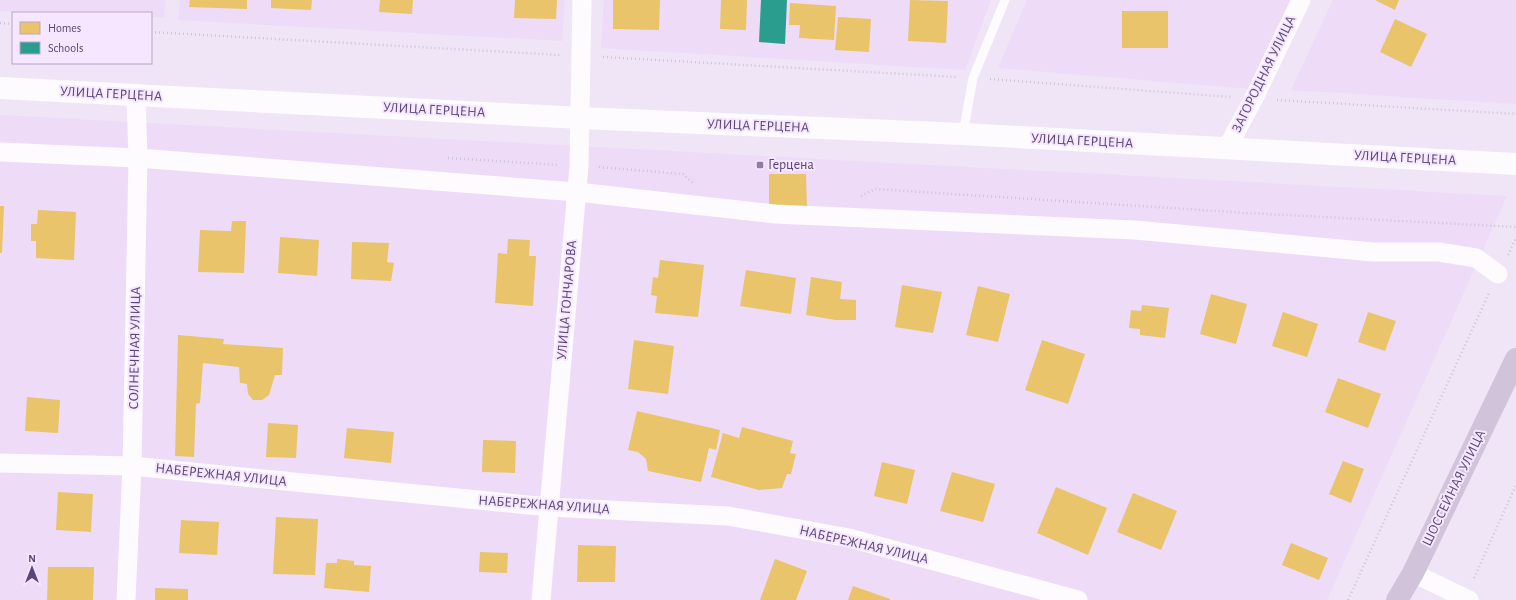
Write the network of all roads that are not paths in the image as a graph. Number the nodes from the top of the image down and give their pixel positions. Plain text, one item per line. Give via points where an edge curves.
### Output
1 (582, 0) edge
2 (1005, 0) edge
3 (1301, 0) edge
4 (0, 88) edge
5 (136, 95) junction
6 (581, 118) junction
7 (963, 134) junction
8 (1227, 148) junction
9 (0, 152) edge
10 (138, 158) junction
11 (1516, 164) edge
12 (577, 192) junction
13 (1498, 274) road end
14 (1513, 371) edge
15 (0, 463) edge
16 (132, 466) junction
17 (548, 507) junction
18 (1413, 573) junction
19 (1466, 599) edge
20 (126, 600) edge
21 (541, 600) edge
22 (1078, 600) edge
23 (1397, 600) edge

1 - 6 street, УЛИЦА ГОНЧАРОВА
2 - 7 lane via 973,78
3 - 8 street, ЗАГОРОДНАЯ УЛИЦА
4 - 5 main road, УЛИЦА ГЕРЦЕНА
5 - 6 main road, УЛИЦА ГЕРЦЕНА
5 - 10 street, СОЛНЕЧНАЯ УЛИЦА
6 - 7 main road, УЛИЦА ГЕРЦЕНА
6 - 12 street, УЛИЦА ГОНЧАРОВА
7 - 8 main road, УЛИЦА ГЕРЦЕНА
8 - 11 main road, УЛИЦА ГЕРЦЕНА
9 - 10 street
10 - 12 street
10 - 16 street, СОЛНЕЧНАЯ УЛИЦА
12 - 13 street via 775,214 1135,230 1373,252 1439,252 1476,258
12 - 17 street, УЛИЦА ГОНЧАРОВА
14 - 18 main road, ШОССЕЙНАЯ УЛИЦА
15 - 16 street, НАБЕРЕЖНАЯ УЛИЦА
16 - 17 street, НАБЕРЕЖНАЯ УЛИЦА
16 - 20 street, СОЛНЕЧНАЯ УЛИЦА
17 - 21 street, УЛИЦА ГОНЧАРОВА
17 - 22 street, НАБЕРЕЖНАЯ УЛИЦА via 728,516 849,538
18 - 19 street
18 - 23 main road, ШОССЕЙНАЯ УЛИЦА

